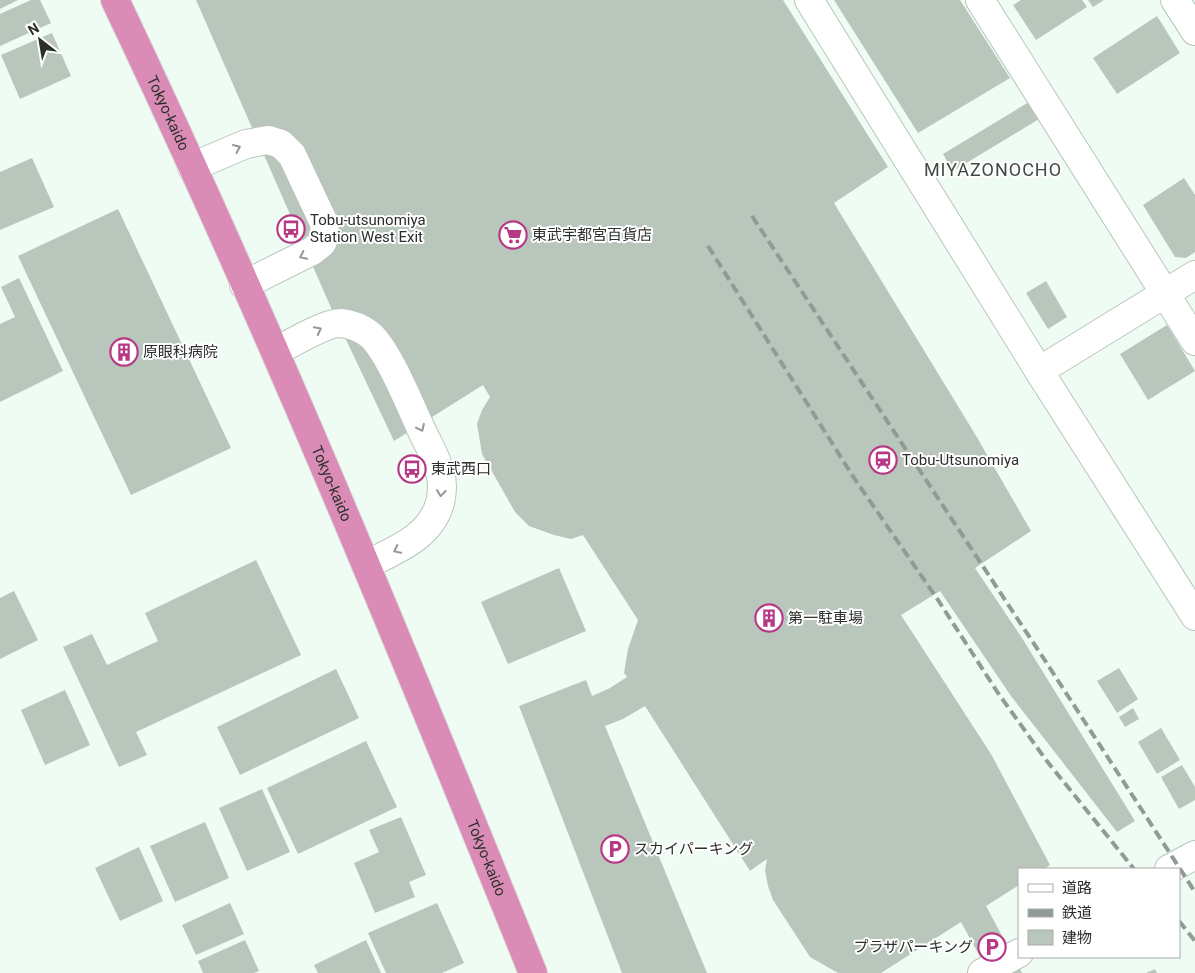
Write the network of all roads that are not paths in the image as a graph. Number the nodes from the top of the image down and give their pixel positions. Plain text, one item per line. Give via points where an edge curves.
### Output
1 (115, 0) edge
2 (809, 0) edge
3 (980, 0) edge
4 (1181, 2) edge
5 (1195, 31) edge
6 (192, 167) junction
7 (1195, 275) edge
8 (244, 285) junction
9 (1164, 294) junction
10 (1195, 341) edge
11 (274, 352) junction
12 (1039, 372) junction
13 (366, 565) junction
14 (1195, 616) edge
15 (1195, 855) edge
16 (1171, 868) edge
17 (1018, 954) edge
18 (533, 973) edge
19 (982, 973) edge

1 - 6 highway, Tokyo-kaido
2 - 12 street
3 - 9 street
4 - 5 street
6 - 8 highway, Tokyo-kaido
6 -> 8 street via 246,144 268,140 281,144 292,155 324,223 322,244
7 - 9 street
8 - 11 highway, Tokyo-kaido
9 - 10 street
9 - 12 street
11 - 13 highway, Tokyo-kaido
11 -> 13 street via 339,323 369,334 397,378 432,454 442,488 434,518 409,544
12 - 14 street
13 - 18 highway, Tokyo-kaido
15 - 16 street
17 - 19 street

